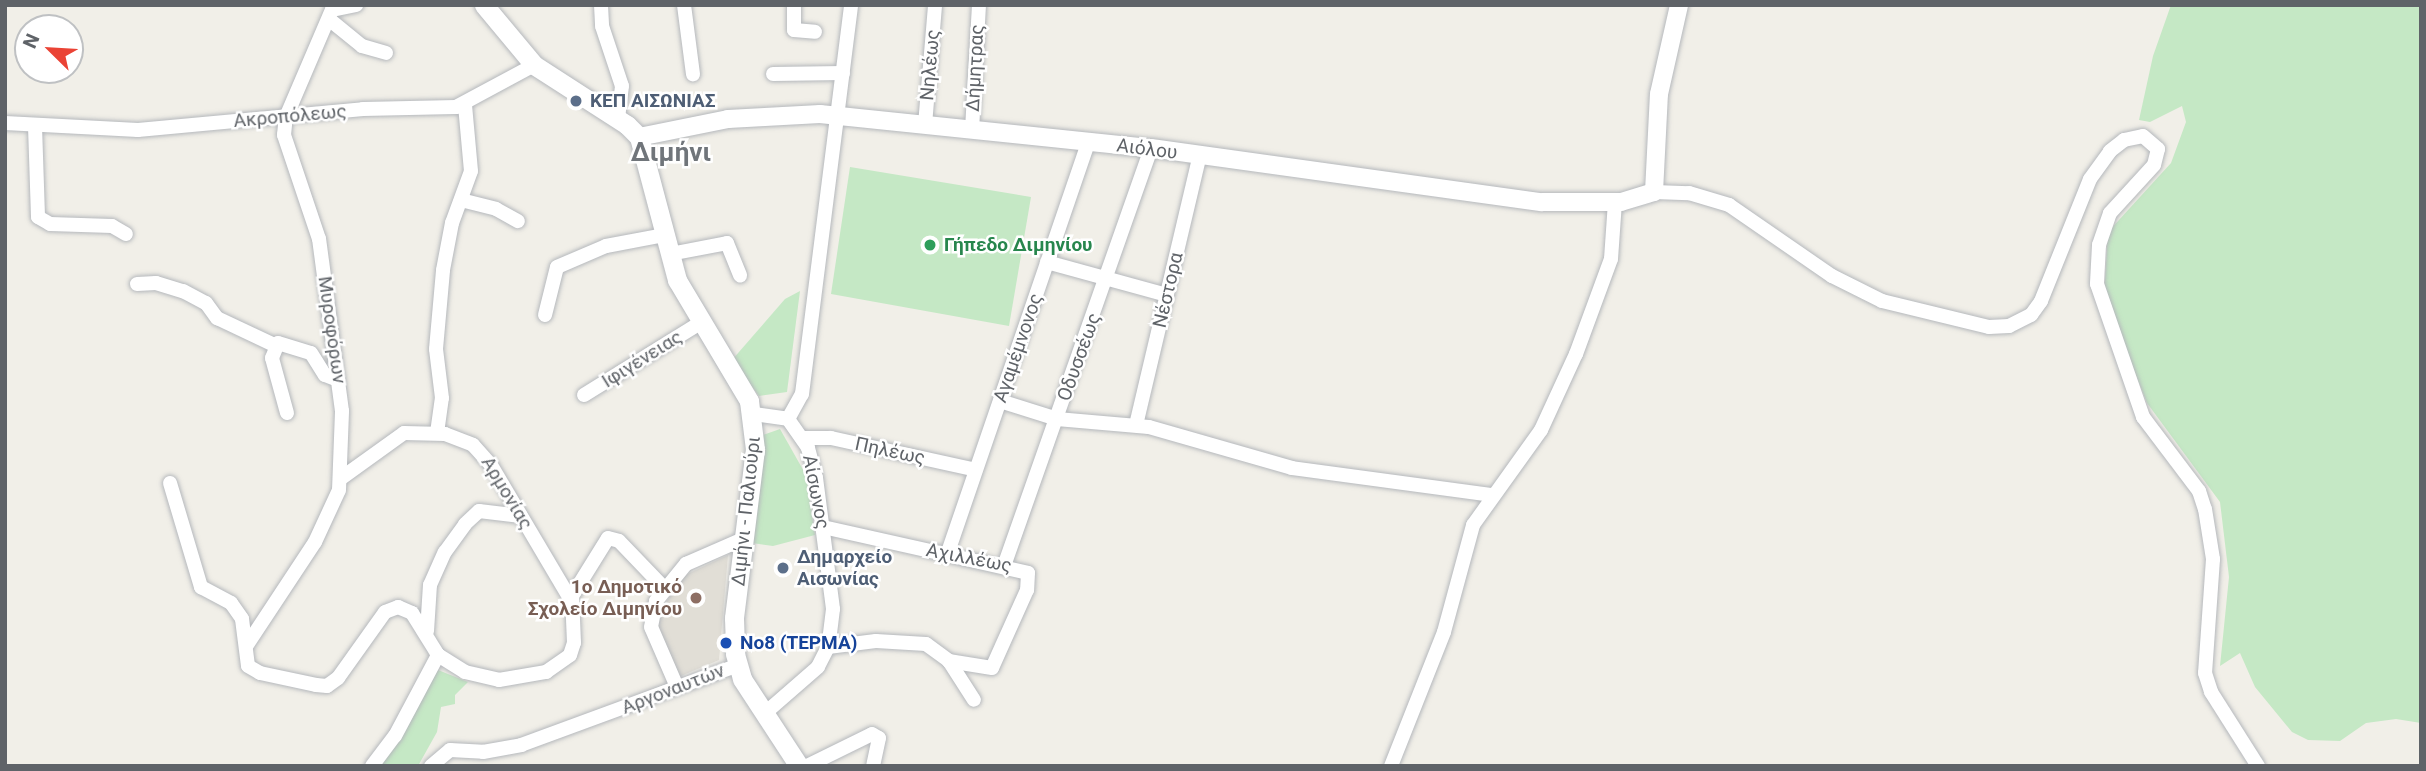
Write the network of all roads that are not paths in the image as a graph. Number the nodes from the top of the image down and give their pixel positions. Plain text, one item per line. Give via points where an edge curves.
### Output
1 (356, 5) edge
2 (484, 5) edge
3 (601, 5) edge
4 (684, 5) edge
5 (794, 5) edge
6 (851, 5) edge
7 (935, 5) edge
8 (979, 5) edge
9 (1679, 5) edge
10 (332, 12) edge
11 (815, 33) dead end
12 (386, 52) dead end
13 (534, 65) junction
14 (843, 73) junction
15 (693, 74) dead end
16 (773, 74) dead end
17 (465, 105) junction
18 (838, 115) junction
19 (286, 117) junction
20 (618, 119) junction
21 (5, 123) edge
22 (925, 125) junction
23 (35, 126) junction
24 (972, 130) junction
25 (639, 137) junction
26 (1088, 142) junction
27 (1151, 148) junction
28 (1200, 156) junction
29 (1654, 192) junction
30 (461, 200) junction
31 (1615, 202) junction
32 (518, 220) dead end
33 (126, 234) dead end
34 (668, 245) junction
35 (1047, 262) junction
36 (740, 276) dead end
37 (1107, 279) junction
38 (136, 284) dead end
39 (1167, 295) junction
40 (545, 316) dead end
41 (700, 323) junction
42 (274, 345) junction
43 (338, 380) junction
44 (584, 395) dead end
45 (1000, 401) junction
46 (287, 413) dead end
47 (754, 414) junction
48 (788, 419) junction
49 (1057, 419) junction
50 (1136, 425) junction
51 (437, 433) junction
52 (803, 438) junction
53 (976, 470) junction
54 (340, 479) junction
55 (170, 483) dead end
56 (1491, 495) junction
57 (521, 516) junction
58 (823, 527) junction
59 (743, 539) junction
60 (947, 555) junction
61 (1004, 566) junction
62 (664, 588) junction
63 (572, 601) junction
64 (247, 645) junction
65 (828, 647) junction
66 (435, 650) junction
67 (949, 661) junction
68 (738, 665) junction
69 (677, 687) junction
70 (974, 700) dead end
71 (765, 713) junction
72 (372, 766) edge
73 (431, 766) edge
74 (799, 766) edge
75 (807, 766) edge
76 (873, 766) edge
77 (1391, 766) edge
78 (2258, 766) edge

1 - 10 street
2 - 13 main road
3 - 20 street via 602,26 622,86
4 - 15 street
5 - 11 street via 794,30
6 - 14 street
7 - 22 street, Νηλέως
8 - 24 street, Δήμητρας
9 - 29 street via 1658,94
10 - 12 street via 362,46
10 - 19 street, Μυροφόρων
13 - 17 street, Ακροπόλεως
13 - 20 main road
14 - 16 street
14 - 18 street
17 - 19 street, Ακροπόλεως
17 - 30 street via 472,155
18 - 22 street, Αιόλου
18 - 25 street, Αιόλου via 728,118
18 - 48 street via 802,394
19 - 23 street, Ακροπόλεως via 138,130
19 - 43 street, Μυροφόρων via 287,154 317,230
20 - 25 main road
21 - 23 street, Ακροπόλεως
22 - 24 street, Αιόλου
23 - 33 street via 38,218 50,224 118,227
24 - 26 street, Αιόλου
25 - 34 main road, Διμήνι - Παλιούρι
26 - 27 street, Αιόλου
26 - 35 street, Αγαμέμνονος
27 - 28 street, Αιόλου
27 - 37 street, Οδυσσέως
28 - 31 street, Αιόλου via 1542,202
28 - 39 street, Νέστορα
29 - 31 street, Αιόλου
29 - 78 street via 1689,193 1729,205 1832,276 1882,301 1989,327 2009,326 2031,315 2041,301 2090,179 2110,151 2124,140 2143,136 2158,149 2154,165 2110,213 2099,245 2097,284 2143,417 2199,491 2213,559 2205,673 2211,692
30 - 32 street
30 - 51 street via 448,237 436,328 442,398
31 - 56 street via 1611,259 1556,402
34 - 36 street via 727,243
34 - 40 street via 606,246 557,267
34 - 41 main road, Διμήνι - Παλιούρι via 685,299
35 - 37 street
35 - 45 street, Αγαμέμνονος
37 - 39 street
37 - 49 street, Οδυσσέως
38 - 42 street via 156,282 183,291 206,303 217,318
39 - 50 street, Νέστορα
41 - 44 street, Ιφιγένειας
41 - 47 main road, Διμήνι - Παλιούρι via 739,381
42 - 43 street via 287,343 310,353 325,375
42 - 46 street via 272,363
43 - 54 street, Μυροφόρων via 343,427
45 - 49 street
45 - 53 street, Αγαμέμνονος
47 - 48 street
47 - 59 main road, Διμήνι - Παλιούρι via 755,449
48 - 52 street, Αίσωνος
49 - 50 street
49 - 61 street, Οδυσσέως
50 - 56 street via 1292,468
51 - 54 street, Αρμονίας via 399,434
51 - 57 street, Αρμονίας via 458,438 482,452
52 - 53 street, Πηλέως via 831,438
52 - 58 street, Αίσωνος via 814,467
53 - 60 street, Αγαμέμνονος
54 - 64 street, Μυροφόρων via 332,510 316,541
55 - 64 street via 201,587 233,605 245,626
56 - 77 street via 1467,540 1444,632
57 - 63 street, Αρμονίας
57 - 66 street via 479,511 453,541 426,598
58 - 60 street, Αχιλλέως
58 - 65 street, Αίσωνος via 833,609
59 - 62 street via 686,564
59 - 68 main road, Διμήνι - Παλιούρι via 734,626
60 - 61 street, Αχιλλέως
61 - 67 street, Αχιλλέως via 1023,569 1029,577 992,668
62 - 63 street via 635,555 611,537 580,580
62 - 69 street via 652,609 651,626
63 - 66 street via 574,643 570,655 546,672 488,680
64 - 66 street via 246,662 255,671 327,686 342,673 389,609 412,612
65 - 67 street via 916,642
65 - 71 street, Αίσωνος via 808,680
66 - 72 street via 395,736
67 - 70 street
68 - 69 street, Αργοναυτών
68 - 71 main road, Διμήνι - Παλιούρι
69 - 73 street, Αργοναυτών via 508,749 454,749
71 - 74 main road, Διμήνι - Παλιούρι
75 - 76 street via 872,734 879,738

